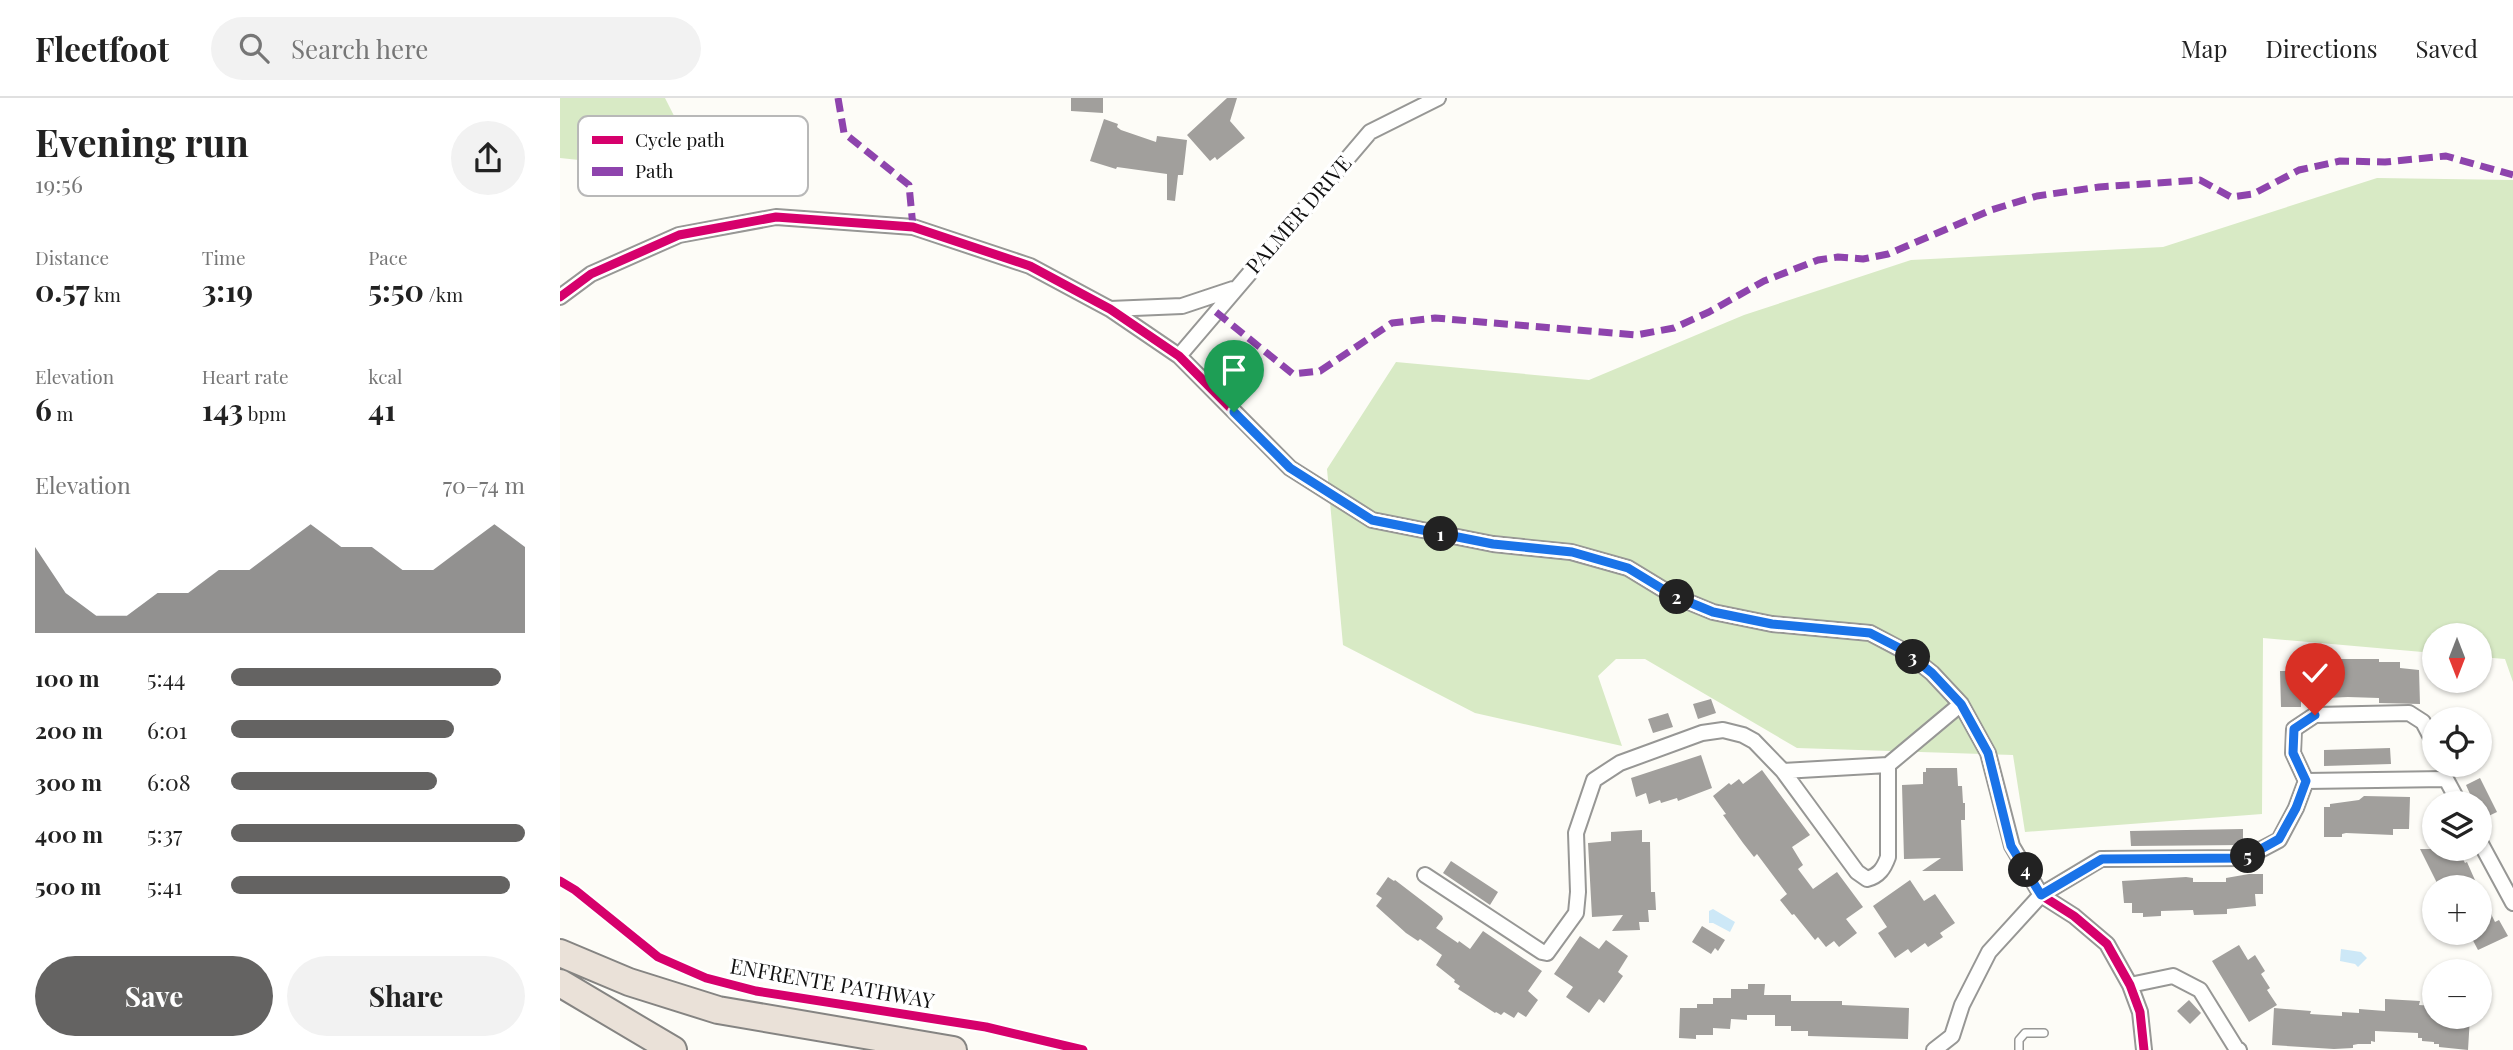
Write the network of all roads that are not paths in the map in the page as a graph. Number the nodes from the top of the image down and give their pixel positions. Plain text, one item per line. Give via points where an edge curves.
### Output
1 (1438, 98) edge
2 (1238, 287) junction
3 (560, 297) edge
4 (1110, 309) junction
5 (1179, 356) junction
6 (1961, 704) junction
7 (2422, 721) edge
8 (1888, 765) junction
9 (1783, 771) junction
10 (2446, 779) joint
11 (2306, 781) junction
12 (2452, 791) edge
13 (2490, 861) edge
14 (1425, 876) dead end
15 (2041, 895) junction
16 (2513, 903) edge
17 (560, 953) edge
18 (560, 983) edge
19 (2130, 985) junction
20 (2044, 1033) dead end
21 (673, 1050) edge
22 (953, 1050) edge
23 (1934, 1050) edge
24 (2019, 1050) edge
25 (2144, 1050) edge
26 (2239, 1050) edge

1 - 2 street, PALMER DRIVE via 1370,132
2 - 4 street via 1182,306
2 - 5 street, PALMER DRIVE
3 - 4 street via 591,274 680,235 776,217 913,227 1030,266
4 - 5 street
5 - 6 street via 1290,468 1372,520 1493,544 1572,552 1628,568 1674,596 1713,612 1772,624 1870,633 1905,651
6 - 8 street
6 - 15 street via 1988,753 2011,846
7 - 11 street via 2409,713 2315,715 2294,729 2293,753
8 - 9 street
8 - 9 street via 1888,857 1885,867 1867,879 1857,872
9 - 14 street via 1754,741 1723,730 1620,762 1594,780 1576,833 1576,913 1547,953
10 - 11 street
10 - 12 street
11 - 15 street via 2279,839 2245,858 2102,859
13 - 16 street
15 - 19 street via 2107,944
15 - 23 street via 1989,952 1952,1036
17 - 22 highway via 629,982 709,1007
18 - 21 highway
19 - 25 street via 2140,1012
19 - 26 street via 2173,976 2200,990
20 - 24 lane via 2025,1033

